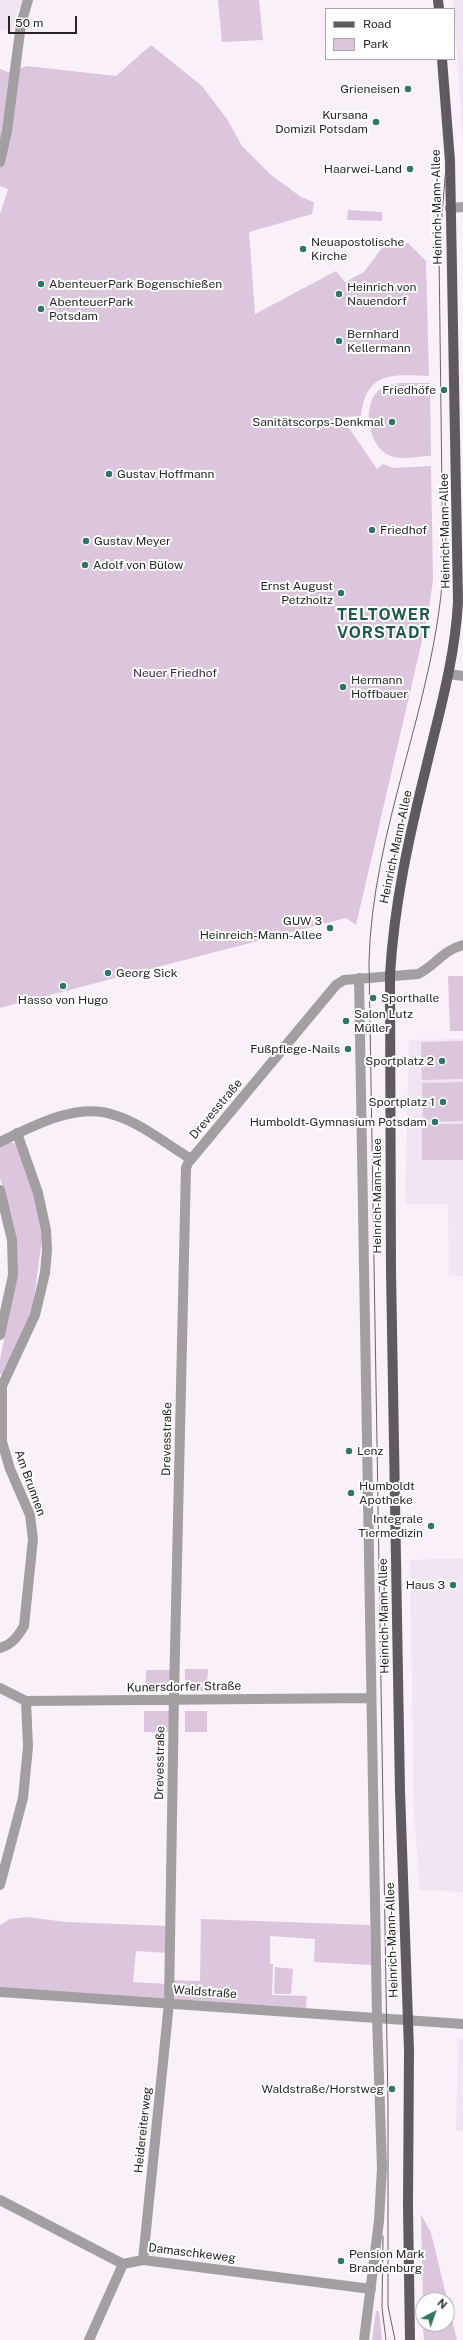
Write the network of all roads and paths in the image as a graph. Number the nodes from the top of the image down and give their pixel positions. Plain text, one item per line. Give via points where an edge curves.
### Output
1 (28, 0) edge
2 (442, 60) edge
3 (0, 162) edge
4 (463, 207) edge
5 (450, 208) junction
6 (449, 674) junction
7 (463, 676) edge
8 (463, 945) edge
9 (390, 975) junction
10 (359, 978) junction
11 (17, 1134) junction
12 (0, 1142) edge
13 (191, 1159) junction
14 (0, 1190) edge
15 (0, 1335) edge
16 (1, 1386) edge
17 (0, 1648) edge
18 (0, 1688) edge
19 (371, 1698) junction
20 (174, 1700) junction
21 (26, 1701) junction
22 (0, 1885) edge
23 (0, 1992) edge
24 (169, 2003) junction
25 (377, 2017) junction
26 (408, 2019) junction
27 (463, 2024) edge
28 (0, 2200) edge
29 (143, 2260) junction
30 (123, 2264) junction
31 (371, 2289) junction
32 (89, 2340) edge
33 (364, 2340) edge
34 (410, 2340) edge

1 - 3 street via 21,24 7,132
2 - 5 main road, Heinrich-Mann-Allee via 449,142
4 - 5 street
5 - 6 main road, Heinrich-Mann-Allee via 459,571 457,625
6 - 7 street
6 - 9 main road, Heinrich-Mann-Allee via 401,874 392,938
8 - 9 street, Drevesstraße via 446,952 418,974
9 - 10 street, Drevesstraße
9 - 26 main road, Heinrich-Mann-Allee via 391,1299 400,1784
10 - 13 street, Drevesstraße via 344,980 336,985
10 - 19 street, Heinrich-Mann-Allee
11 - 12 street
11 - 13 street via 71,1114 97,1111 124,1118
11 - 16 street, Am Brunnen via 38,1193 46,1230 47,1250 45,1274 35,1315
13 - 20 street, Drevesstraße via 186,1168
14 - 15 street via 12,1240 13,1275
16 - 17 street, Am Brunnen via 2,1442 30,1515 34,1547 24,1626 19,1636
18 - 21 street, Kunersdorfer Straße
19 - 20 street, Kunersdorfer Straße
19 - 25 street, Heinrich-Mann-Allee
20 - 21 street, Kunersdorfer Straße
20 - 24 street, Drevesstraße
21 - 22 street via 28,1747 23,1798
23 - 24 street, Waldstraße
24 - 25 street, Waldstraße
24 - 29 street, Heidereiterweg
25 - 26 street, Waldstraße
25 - 31 street, Heinrich-Mann-Allee via 382,2168
26 - 27 street, Waldstraße
26 - 34 main road, Heinrich-Mann-Allee
28 - 30 street
29 - 30 street, Damaschkeweg
29 - 31 street, Damaschkeweg
30 - 32 street
31 - 33 street, Heinrich-Mann-Allee

